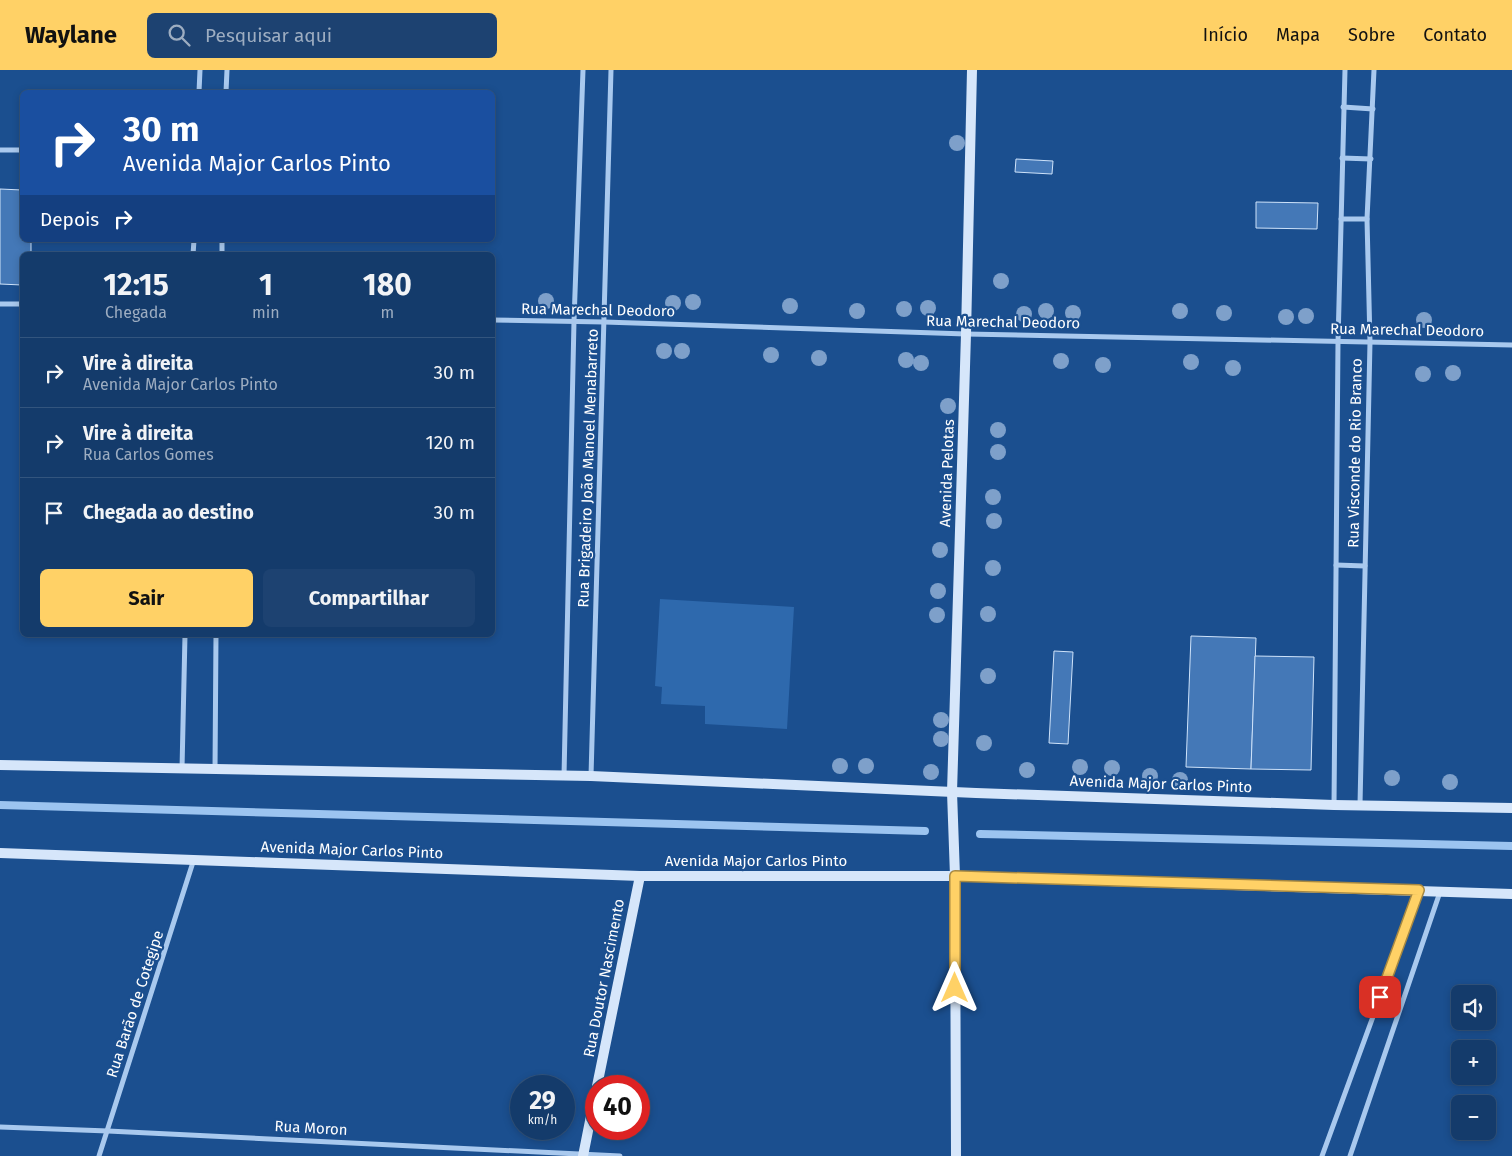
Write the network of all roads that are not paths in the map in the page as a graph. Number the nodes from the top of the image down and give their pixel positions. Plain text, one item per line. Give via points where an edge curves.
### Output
1 (200, 70) edge
2 (227, 70) edge
3 (583, 70) edge
4 (611, 70) edge
5 (972, 70) edge
6 (1345, 70) edge
7 (1374, 70) edge
8 (199, 90) edge
9 (226, 90) edge
10 (1343, 108) junction
11 (1373, 109) junction
12 (0, 150) edge
13 (20, 150) edge
14 (1342, 158) junction
15 (1371, 159) junction
16 (1341, 219) junction
17 (1367, 219) junction
18 (0, 304) edge
19 (20, 304) edge
20 (495, 320) edge
21 (574, 321) junction
22 (604, 322) junction
23 (966, 334) junction
24 (1338, 342) junction
25 (1370, 342) junction
26 (1512, 344) edge
27 (1336, 565) junction
28 (1365, 566) junction
29 (185, 637) edge
30 (216, 637) edge
31 (0, 765) edge
32 (182, 769) junction
33 (214, 770) junction
34 (564, 776) junction
35 (591, 776) junction
36 (952, 792) junction
37 (1334, 805) junction
38 (1360, 806) junction
39 (1512, 808) edge
40 (0, 852) edge
41 (194, 859) junction
42 (640, 876) junction
43 (955, 876) junction
44 (1419, 890) junction
45 (1440, 891) junction
46 (1512, 894) edge
47 (599, 1075) edge
48 (0, 1127) edge
49 (108, 1131) junction
50 (586, 1140) edge
51 (583, 1155) edge
52 (100, 1156) edge
53 (620, 1156) edge
54 (956, 1156) edge
55 (1322, 1156) edge
56 (1350, 1156) edge

1 - 8 street
2 - 9 street
3 - 21 street, Rua Brigadeiro João Manoel Menabarreto
4 - 22 street, Rua Brigadeiro João Manoel Menabarreto
5 - 23 street, Avenida Pelotas
6 - 10 street, Rua Visconde do Rio Branco
7 - 11 street, Rua Visconde do Rio Branco
10 - 11 street
10 - 14 street, Rua Visconde do Rio Branco
11 - 15 street, Rua Visconde do Rio Branco
12 - 13 street
14 - 15 street
14 - 16 street, Rua Visconde do Rio Branco
15 - 17 street, Rua Visconde do Rio Branco
16 - 17 street
16 - 24 street, Rua Visconde do Rio Branco
17 - 25 street, Rua Visconde do Rio Branco
18 - 19 street
20 - 21 street, Rua Marechal Deodoro
21 - 22 street, Rua Marechal Deodoro
21 - 34 street, Rua Brigadeiro João Manoel Menabarreto
22 - 23 street, Rua Marechal Deodoro
22 - 35 street, Rua Brigadeiro João Manoel Menabarreto
23 - 24 street, Rua Marechal Deodoro
23 - 36 street, Avenida Pelotas
24 - 25 street, Rua Marechal Deodoro
24 - 27 street, Rua Visconde do Rio Branco
25 - 26 street, Rua Marechal Deodoro
25 - 28 street, Rua Visconde do Rio Branco
27 - 28 street
27 - 37 street, Rua Visconde do Rio Branco
28 - 38 street, Rua Visconde do Rio Branco
29 - 32 street
30 - 33 street
31 - 32 street, Avenida Major Carlos Pinto
32 - 33 street, Avenida Major Carlos Pinto
33 - 34 street, Avenida Major Carlos Pinto
34 - 35 street, Avenida Major Carlos Pinto
35 - 36 street, Avenida Major Carlos Pinto
36 - 37 street, Avenida Major Carlos Pinto
36 - 43 street, Avenida Pelotas
37 - 38 street, Avenida Major Carlos Pinto
38 - 39 street, Avenida Major Carlos Pinto
40 - 41 street, Avenida Major Carlos Pinto
41 - 42 street, Avenida Major Carlos Pinto
41 - 49 street, Rua Barão de Cotegipe
42 - 43 street, Avenida Major Carlos Pinto
42 - 47 street, Rua Doutor Nascimento
43 - 44 street, Avenida Major Carlos Pinto
43 - 54 street, Avenida Pelotas
44 - 45 street, Avenida Major Carlos Pinto
44 - 55 street
45 - 46 street, Avenida Major Carlos Pinto
45 - 56 street
48 - 49 street, Rua Moron
49 - 51 street, Rua Moron
49 - 52 street, Rua Barão de Cotegipe
50 - 51 street
51 - 53 street, Rua Moron

